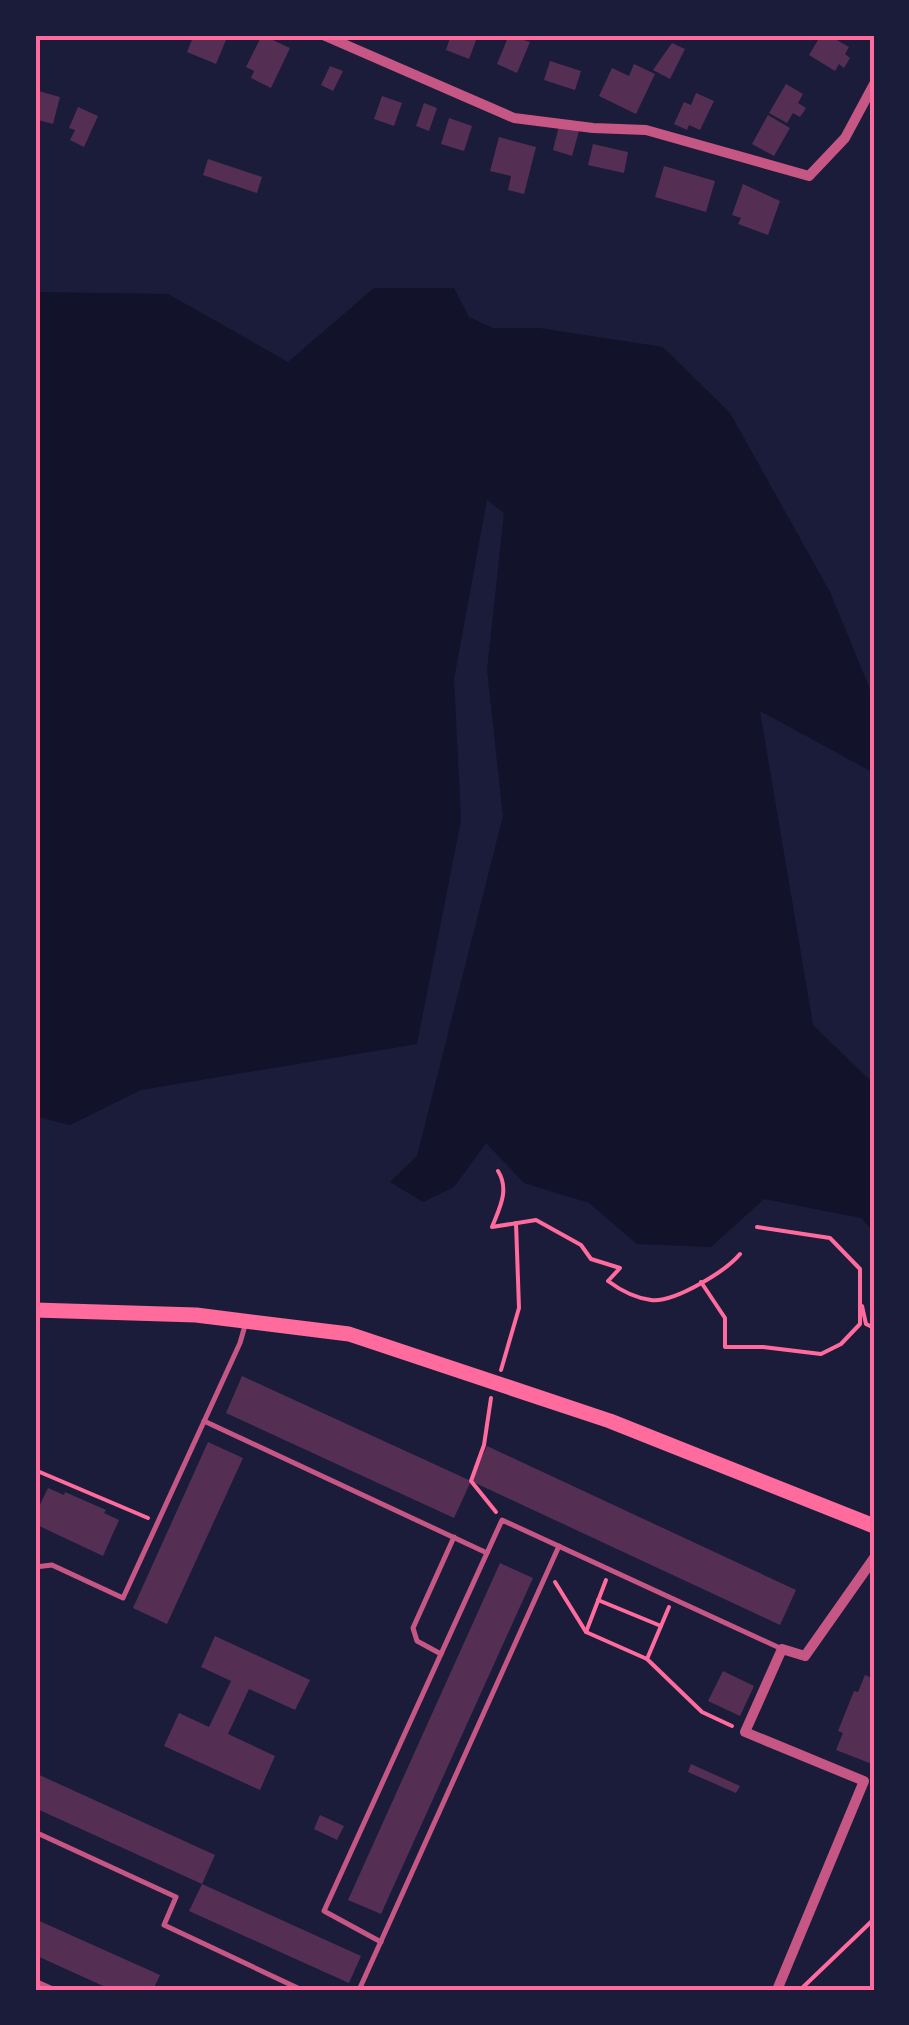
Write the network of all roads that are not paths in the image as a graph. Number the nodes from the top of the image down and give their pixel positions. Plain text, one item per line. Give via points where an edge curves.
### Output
1 (323, 35) edge
2 (874, 84) edge
3 (35, 1310) edge
4 (246, 1319) junction
5 (203, 1420) junction
6 (874, 1526) edge
7 (454, 1536) junction
8 (560, 1546) junction
9 (487, 1553) junction
10 (874, 1558) edge
11 (35, 1567) edge
12 (782, 1649) junction
13 (441, 1654) junction
14 (874, 1770) edge
15 (864, 1781) junction
16 (35, 1832) edge
17 (381, 1942) junction
18 (35, 1981) edge
19 (55, 1990) edge
20 (302, 1990) edge
21 (359, 1990) edge
22 (777, 1990) edge

1 - 2 street via 514,118 646,130 809,176 845,138
3 - 4 main road
4 - 5 lane
4 - 6 main road via 350,1334 498,1381
5 - 7 lane
5 - 11 lane via 123,1598 52,1565
7 - 9 lane
7 - 13 lane via 413,1628 418,1641
8 - 9 lane via 502,1520
8 - 12 lane
8 - 17 lane
9 - 13 lane
10 - 12 street via 805,1656
12 - 15 street via 745,1732
13 - 17 lane via 324,1911
14 - 15 lane
15 - 22 street
16 - 20 lane via 176,1897 164,1925
17 - 21 lane
18 - 19 lane

